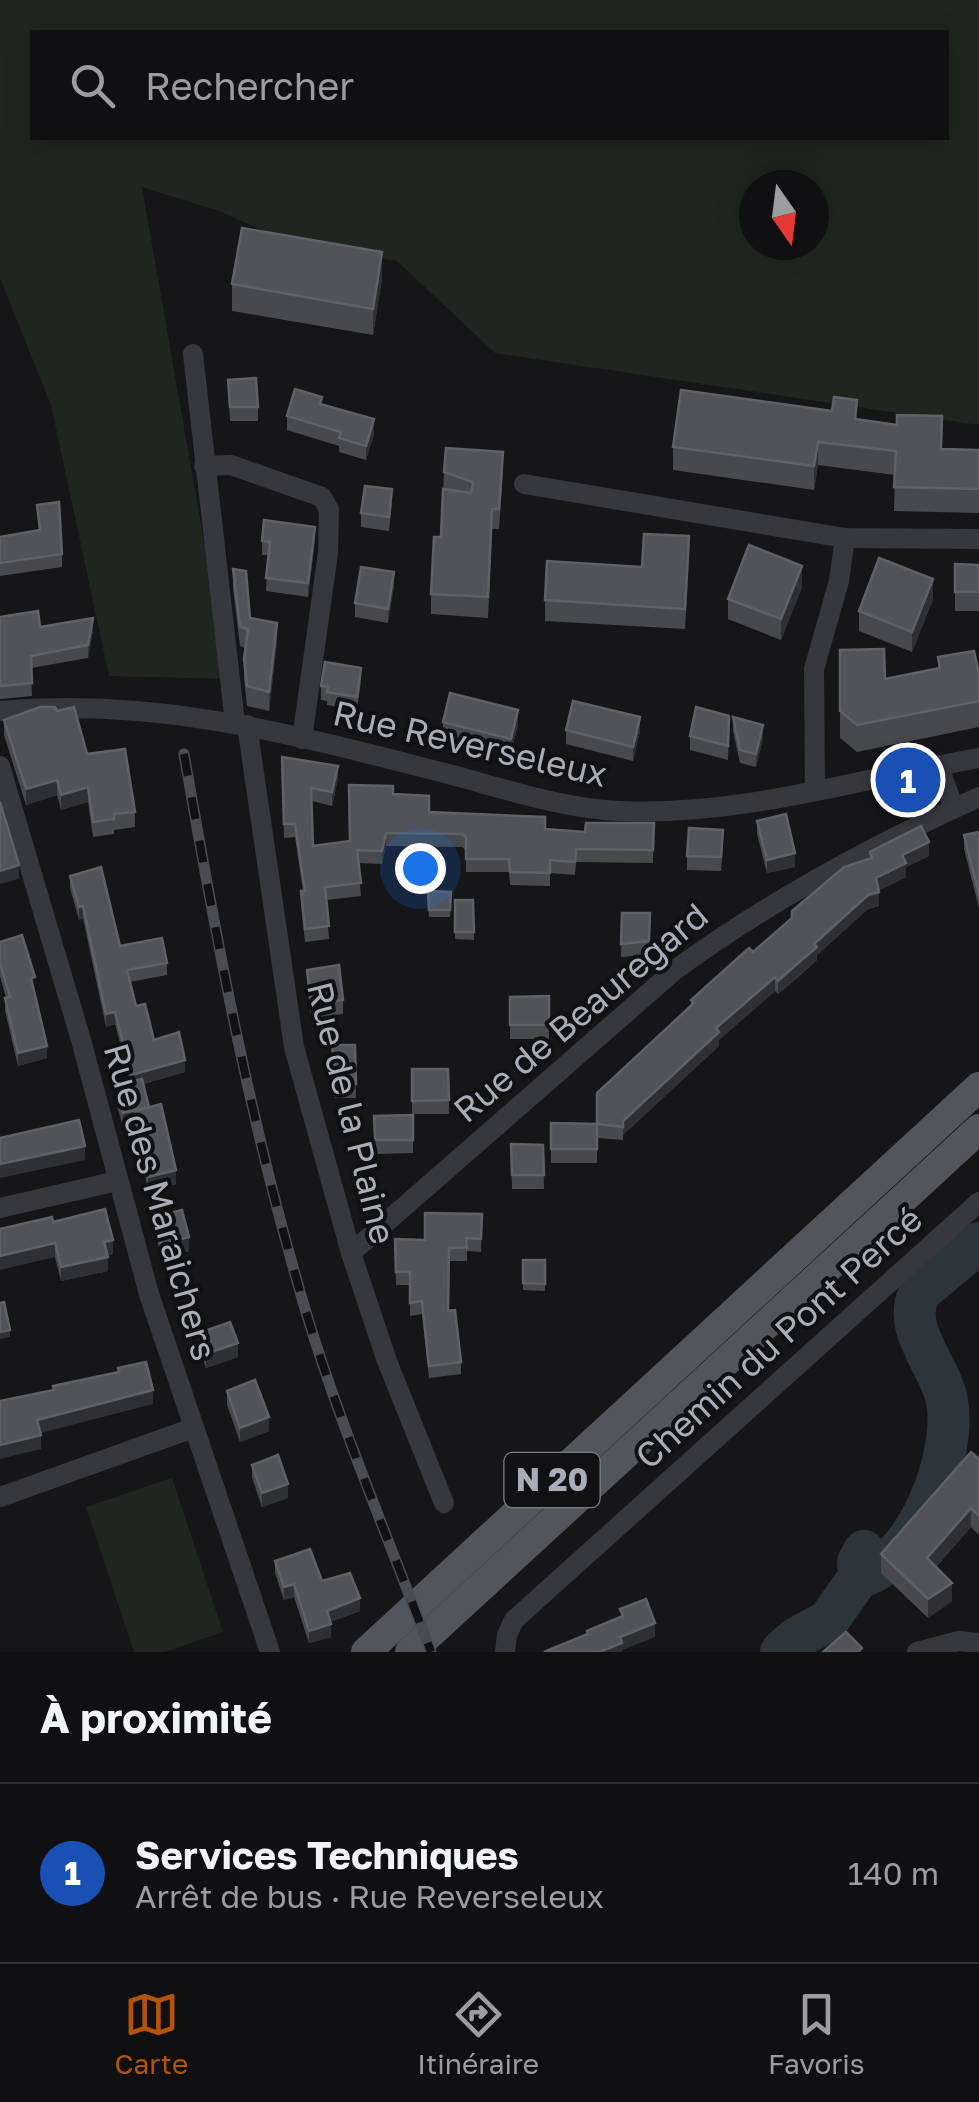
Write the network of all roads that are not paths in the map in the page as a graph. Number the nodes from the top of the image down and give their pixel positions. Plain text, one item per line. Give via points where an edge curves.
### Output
1 (193, 354) dead end
2 (204, 466) junction
3 (524, 484) dead end
4 (845, 538) junction
5 (979, 539) edge
6 (0, 711) edge
7 (241, 724) junction
8 (302, 738) junction
9 (979, 758) edge
10 (938, 765) junction
11 (0, 766) edge
12 (814, 789) junction
13 (979, 797) edge
14 (954, 808) junction
15 (979, 1087) edge
16 (979, 1129) edge
17 (117, 1181) junction
18 (979, 1202) edge
19 (0, 1208) edge
20 (351, 1253) junction
21 (193, 1428) junction
22 (0, 1497) edge
23 (444, 1502) dead end
24 (979, 1642) edge
25 (270, 1652) edge
26 (366, 1652) edge
27 (410, 1652) edge
28 (504, 1652) edge
29 (917, 1652) edge

1 - 2 street, Rue de la Plaine
2 - 7 street, Rue de la Plaine
2 - 8 street, Rue Reverseleux via 231,465 322,497 330,510
3 - 4 street
4 - 5 street
4 - 12 street via 814,669
6 - 7 street, Rue Reverseleux via 141,709
7 - 8 street, Rue Reverseleux
7 - 20 street, Rue de la Plaine via 294,1047
8 - 12 street, Rue Reverseleux via 518,794 617,811 692,810
9 - 10 street, Rue Reverseleux
10 - 12 street, Rue Reverseleux
10 - 14 street
11 - 17 street, Rue des Maraichers
13 - 14 street, Rue de Beauregard
14 - 20 street, Rue de Beauregard via 816,878 702,950
15 - 26 main road, N 20
16 - 27 main road, N 20
17 - 19 street
17 - 21 street, Rue des Maraichers
18 - 28 street, Chemin du Pont Percé via 514,1620
20 - 23 street, Rue de la Plaine
21 - 22 street
21 - 25 street, Rue des Maraichers
24 - 29 street

